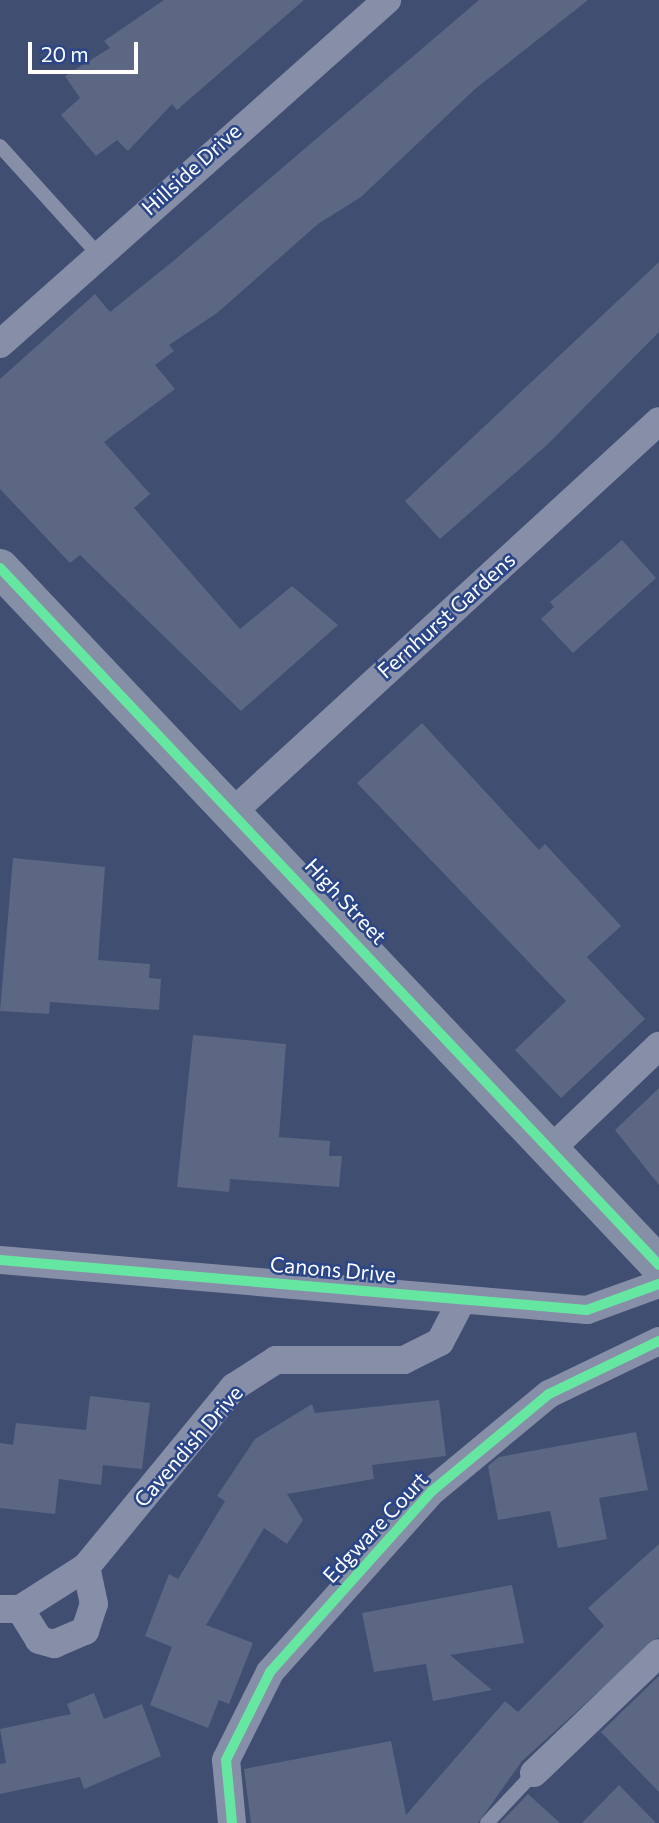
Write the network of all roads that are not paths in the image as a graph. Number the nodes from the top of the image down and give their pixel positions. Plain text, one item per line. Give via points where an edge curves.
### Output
1 (387, 0) edge
2 (0, 146) edge
3 (98, 254) junction
4 (0, 344) edge
5 (659, 421) edge
6 (0, 568) edge
7 (235, 810) junction
8 (659, 1046) edge
9 (550, 1150) junction
10 (0, 1260) edge
11 (659, 1265) edge
12 (659, 1284) edge
13 (462, 1300) junction
14 (659, 1341) edge
15 (86, 1567) junction
16 (10, 1609) edge
17 (659, 1653) edge
18 (534, 1773) joint
19 (232, 1823) edge
20 (487, 1823) edge

1 - 3 street, Hillside Drive
2 - 3 lane
3 - 4 street, Hillside Drive
5 - 7 street, Fernhurst Gardens
6 - 7 main road, High Street
7 - 9 main road, High Street
8 - 9 street
9 - 11 main road, High Street
10 - 13 street, Canons Drive
12 - 13 street, Canons Drive via 587,1310
13 - 15 street, Cavendish Drive via 440,1342 404,1360 276,1360 234,1387
14 - 19 street, Edgware Court via 550,1394 432,1491 270,1672 226,1760
15 - 16 street, Cavendish Drive
15 - 16 street via 94,1604 85,1631 54,1644 39,1640
17 - 18 street
18 - 20 lane

